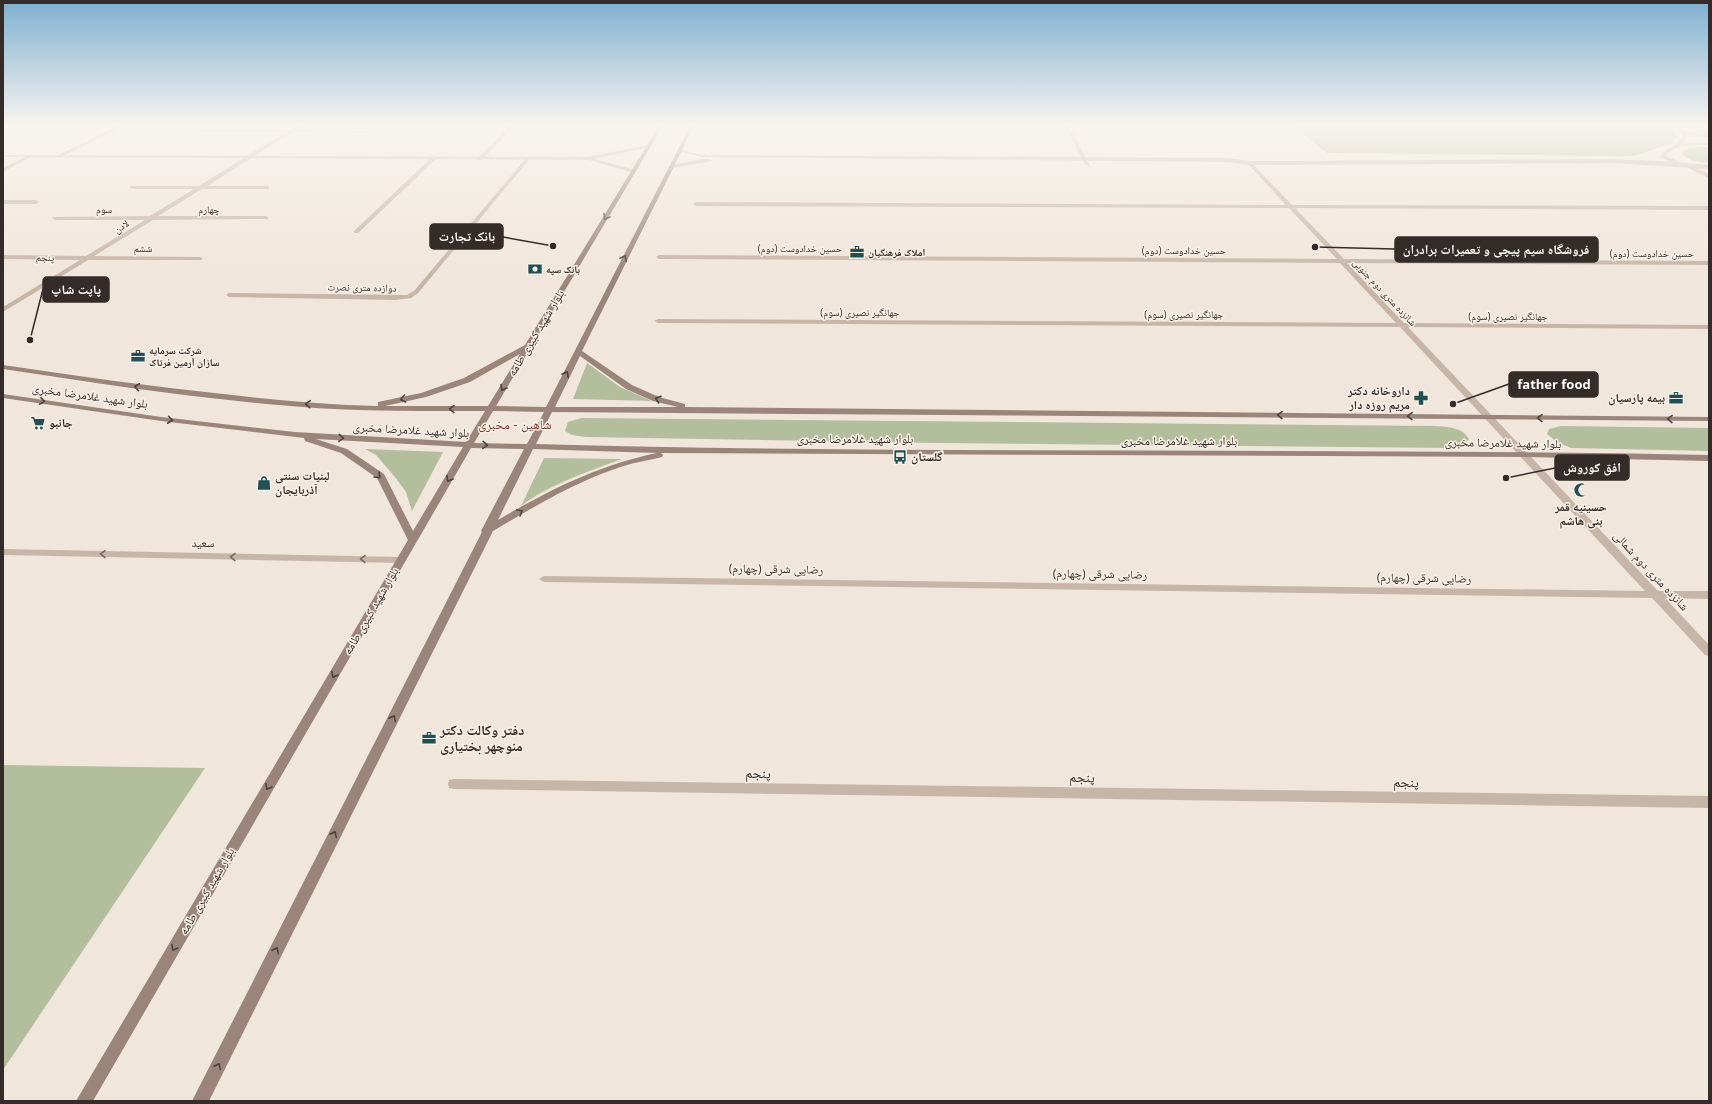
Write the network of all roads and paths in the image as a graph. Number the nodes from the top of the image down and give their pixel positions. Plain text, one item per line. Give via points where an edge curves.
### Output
1 (220, 176) edge
2 (416, 176) edge
3 (513, 176) edge
4 (631, 176) edge
5 (667, 176) edge
6 (1262, 176) edge
7 (132, 187) dead end
8 (200, 188) junction
9 (267, 188) dead end
10 (3, 202) edge
11 (36, 202) dead end
12 (696, 204) dead end
13 (1290, 206) junction
14 (1709, 208) edge
15 (152, 217) junction
16 (56, 218) dead end
17 (266, 218) dead end
18 (356, 232) dead end
19 (3, 257) edge
20 (659, 257) dead end
21 (87, 258) junction
22 (200, 259) dead end
23 (1342, 261) junction
24 (1709, 263) edge
25 (229, 295) dead end
26 (3, 310) edge
27 (658, 321) dead end
28 (1403, 326) junction
29 (1709, 327) edge
30 (528, 346) junction
31 (577, 351) junction
32 (3, 367) edge
33 (3, 396) edge
34 (362, 408) junction
35 (490, 409) junction
36 (548, 409) junction
37 (696, 410) junction
38 (1490, 417) junction
39 (1709, 419) edge
40 (295, 435) junction
41 (469, 445) junction
42 (529, 447) junction
43 (684, 451) junction
44 (1525, 454) junction
45 (1709, 458) edge
46 (486, 531) junction
47 (413, 541) junction
48 (3, 552) edge
49 (402, 560) junction
50 (544, 579) dead end
51 (1655, 594) junction
52 (1709, 595) edge
53 (1709, 652) edge
54 (454, 784) dead end
55 (1709, 802) edge
56 (84, 1101) edge
57 (200, 1101) edge

1 - 8 street, لادن
2 - 18 street
3 - 25 street, دوازده متری نصرت via 416,292 409,297
4 -> 30 main road, بلوار شهید کبیری طامه
31 -> 5 main road
6 - 13 street, شانزده متری دوم جنوبی
7 - 8 street
8 - 9 street
8 - 15 street, لادن
10 - 11 street
12 - 13 street
13 - 14 street
13 - 23 street, شانزده متری دوم جنوبی
15 - 16 street, سوم
15 - 17 street, چهارم
15 - 21 street, لادن
19 - 21 street, پنجم
20 - 23 street, حسین خدادوست (دوم)
21 - 22 street, ششم
21 - 26 street, لادن
23 - 24 street, حسین خدادوست (دوم)
23 - 28 street, شانزده متری دوم جنوبی
27 - 28 street, جهانگیر نصیری (سوم)
28 - 29 street, جهانگیر نصیری (سوم)
28 - 38 street, شانزده متری دوم جنوبی
30 -> 34 main road via 462,382 423,395
30 -> 35 main road, بلوار شهید کبیری طامه
36 -> 31 main road
37 -> 31 main road via 656,399 629,387
34 -> 32 main road, بلوار شهید غلامرضا مخبری via 280,403 137,387
33 -> 40 main road, بلوار شهید غلامرضا مخبری
35 -> 34 main road, بلوار شهید غلامرضا مخبری
35 - 36 main road, بلوار شهید غلامرضا مخبری
35 - 41 main road, بلوار شهید کبیری طامه
36 - 37 main road, بلوار شهید غلامرضا مخبری
36 - 42 main road
38 -> 37 main road, بلوار شهید غلامرضا مخبری
39 -> 38 main road, بلوار شهید غلامرضا مخبری
38 - 44 street, شانزده متری دوم جنوبی
40 -> 41 main road, بلوار شهید غلامرضا مخبری
40 -> 47 main road via 344,451 381,476
41 -> 42 main road, بلوار شهید غلامرضا مخبری
41 -> 47 main road, بلوار شهید کبیری طامه
42 - 43 main road, بلوار شهید غلامرضا مخبری
42 - 46 main road
43 - 44 main road, بلوار شهید غلامرضا مخبری
46 -> 43 main road via 584,477 645,457
44 - 45 main road, بلوار شهید غلامرضا مخبری
44 - 51 street, شانزده متری دوم شمالی
57 -> 46 main road
47 - 49 main road, بلوار شهید کبیری طامه
49 -> 48 street, سعید
49 -> 56 main road, بلوار شهید کبیری طامه
50 - 51 street, رضایی شرقی (چهارم)
51 - 52 street, رضایی شرقی (چهارم)
51 - 53 street, شانزده متری دوم شمالی
54 - 55 street, پنجم

